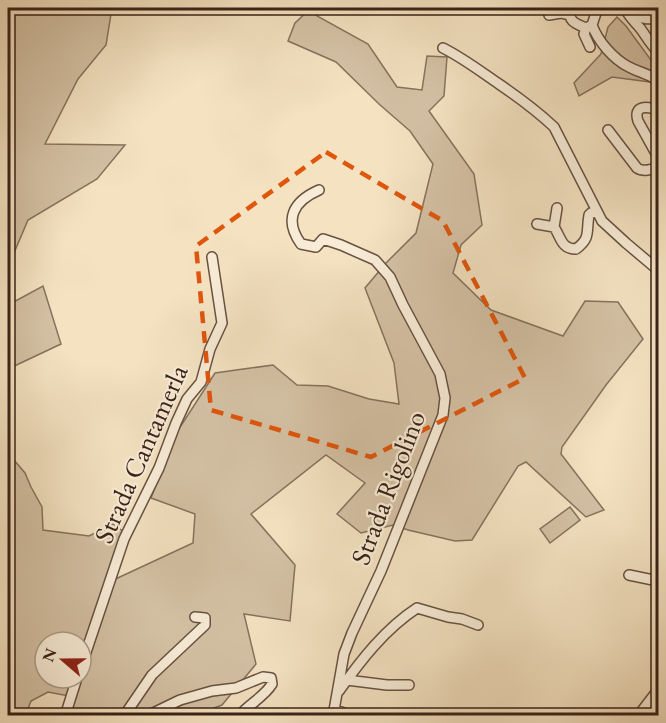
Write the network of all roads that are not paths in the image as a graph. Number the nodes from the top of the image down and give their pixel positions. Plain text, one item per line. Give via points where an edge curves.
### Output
1 (599, 8) edge
2 (625, 8) edge
3 (633, 8) edge
4 (569, 11) edge
5 (549, 15) dead end
6 (658, 19) edge
7 (589, 26) junction
8 (590, 46) dead end
9 (443, 48) dead end
10 (658, 52) edge
11 (658, 81) edge
12 (658, 110) edge
13 (608, 130) dead end
14 (658, 157) edge
15 (658, 162) edge
16 (319, 190) dead end
17 (557, 208) dead end
18 (597, 212) junction
19 (537, 224) dead end
20 (554, 227) junction
21 (212, 257) dead end
22 (658, 270) edge
23 (629, 574) dead end
24 (658, 581) edge
25 (195, 617) dead end
26 (477, 625) dead end
27 (93, 632) edge
28 (347, 680) junction
29 (409, 685) dead end
30 (73, 690) edge
31 (658, 690) edge
32 (337, 695) junction
33 (334, 712) edge
34 (65, 716) edge
35 (124, 716) edge
36 (147, 716) edge
37 (239, 716) edge
38 (351, 716) edge
39 (638, 716) edge

1 - 7 street
2 - 10 street
3 - 6 street via 640,17
4 - 5 street
4 - 7 street via 574,23
7 - 8 street via 584,34
7 - 11 street via 616,59
9 - 18 street via 554,127
12 - 14 street via 641,108 636,116
13 - 15 street via 641,171 656,168
16 - 32 street, Strada Rigolino via 307,195 296,207 294,234 301,244 316,247 323,239 375,260 390,277 440,374 445,398 443,415 405,514 344,654
17 - 20 street
18 - 20 street via 589,215 588,237 576,249 563,245
18 - 22 street via 606,225
19 - 20 street
21 - 27 street, Strada Cantamerla via 222,323 201,382 187,399 127,532
23 - 24 street
25 - 35 street via 205,618 205,625 152,675
26 - 28 street via 417,608 374,646
28 - 29 street
28 - 32 street
30 - 34 street
31 - 39 street
32 - 33 street, Strada Rigolino
33 - 38 street
36 - 37 street via 180,700 271,678 268,691

